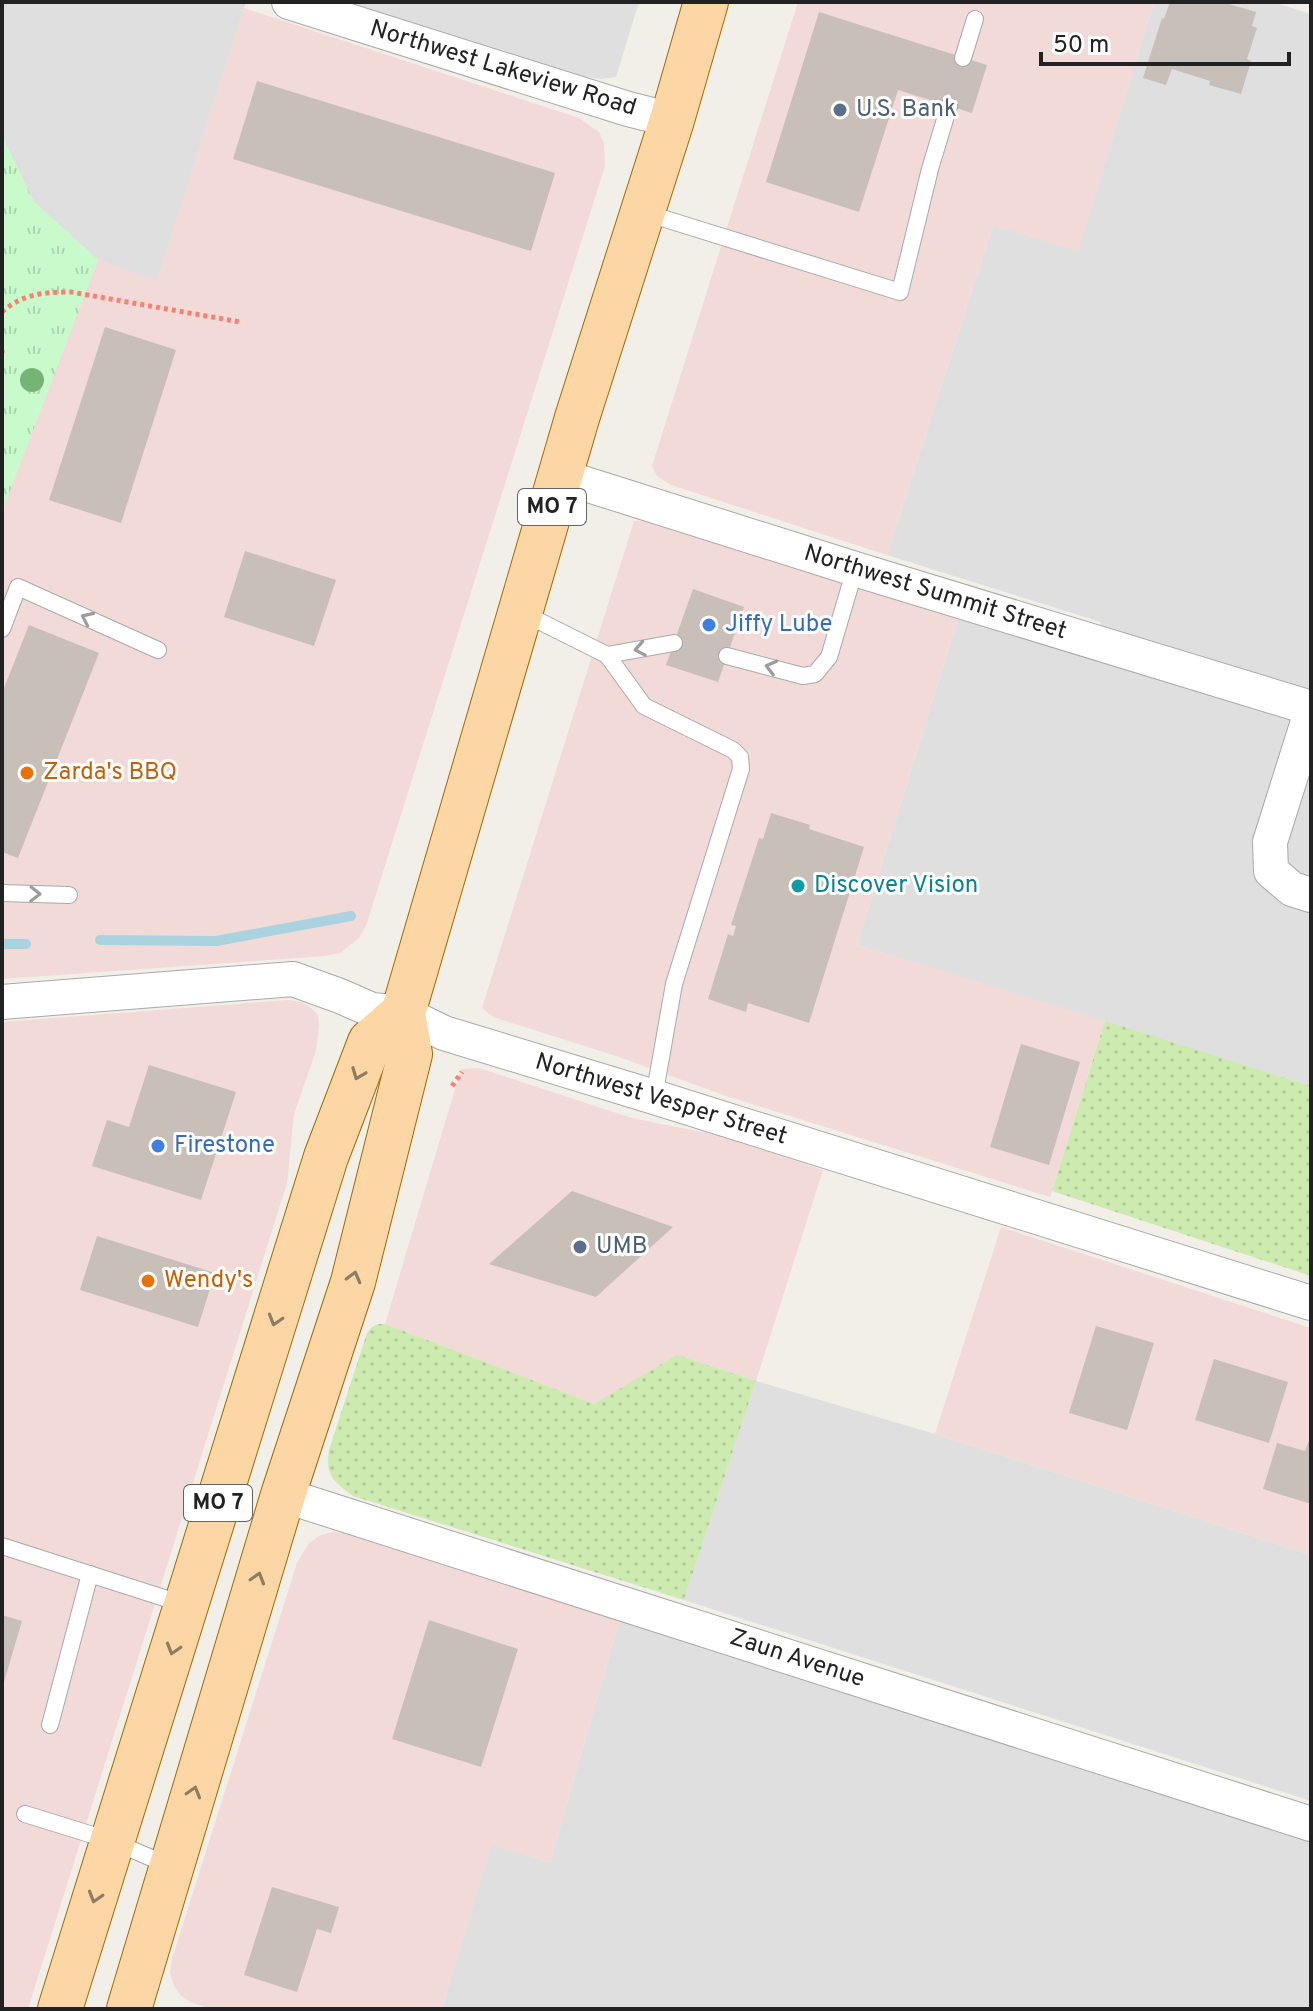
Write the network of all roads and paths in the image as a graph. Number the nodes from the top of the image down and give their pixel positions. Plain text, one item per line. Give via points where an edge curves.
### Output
1 (289, 2) edge
2 (706, 2) edge
3 (975, 19) dead end
4 (963, 58) dead end
5 (949, 106) dead end
6 (672, 120) junction
7 (643, 212) junction
8 (2, 312) edge
9 (240, 322) dead end
10 (560, 476) junction
11 (855, 569) junction
12 (521, 613) junction
13 (2, 629) edge
14 (674, 643) dead end
15 (158, 650) dead end
16 (607, 655) junction
17 (727, 656) dead end
18 (1311, 710) edge
19 (2, 893) edge
20 (69, 895) dead end
21 (1311, 895) edge
22 (2, 1002) edge
23 (403, 1013) junction
24 (654, 1097) junction
25 (1311, 1303) edge
26 (283, 1495) junction
27 (2, 1546) edge
28 (90, 1574) junction
29 (186, 1605) junction
30 (50, 1725) dead end
31 (25, 1814) dead end
32 (1311, 1824) edge
33 (112, 1841) junction
34 (172, 1867) junction
35 (60, 2009) edge
36 (129, 2009) edge

1 - 6 street, Northwest Lakeview Road
2 - 6 main road, MO 7
3 - 4 lane
5 - 7 lane via 900,292
6 - 7 main road, MO 7
7 - 10 main road, MO 7
8 - 9 path via 22,298 71,292
10 - 11 street, Northwest Summit Street
10 - 12 main road, MO 7
11 -> 17 lane via 829,657 815,674 803,676
11 - 18 street, Northwest Summit Street
12 - 16 lane
12 - 23 main road, MO 7
15 -> 13 lane via 18,587
14 -> 16 lane
16 - 24 lane via 644,706 740,757 741,769 674,984
18 - 21 street via 1270,842 1271,871 1292,889
19 -> 20 lane
22 - 23 street, Northwest Vesper Street via 293,979 372,1010
23 - 24 street, Northwest Vesper Street via 436,1030
26 -> 23 main road, MO 7 via 353,1282 410,1054
23 -> 29 main road, MO 7 via 370,1042 326,1157
24 - 25 street, Northwest Vesper Street
26 - 32 street, Zaun Avenue
34 -> 26 main road, MO 7
27 - 28 lane
28 - 29 lane
28 - 30 lane
29 -> 33 main road, MO 7
31 - 33 lane
33 - 34 lane
33 -> 35 main road, MO 7
34 - 36 main road, MO 7

